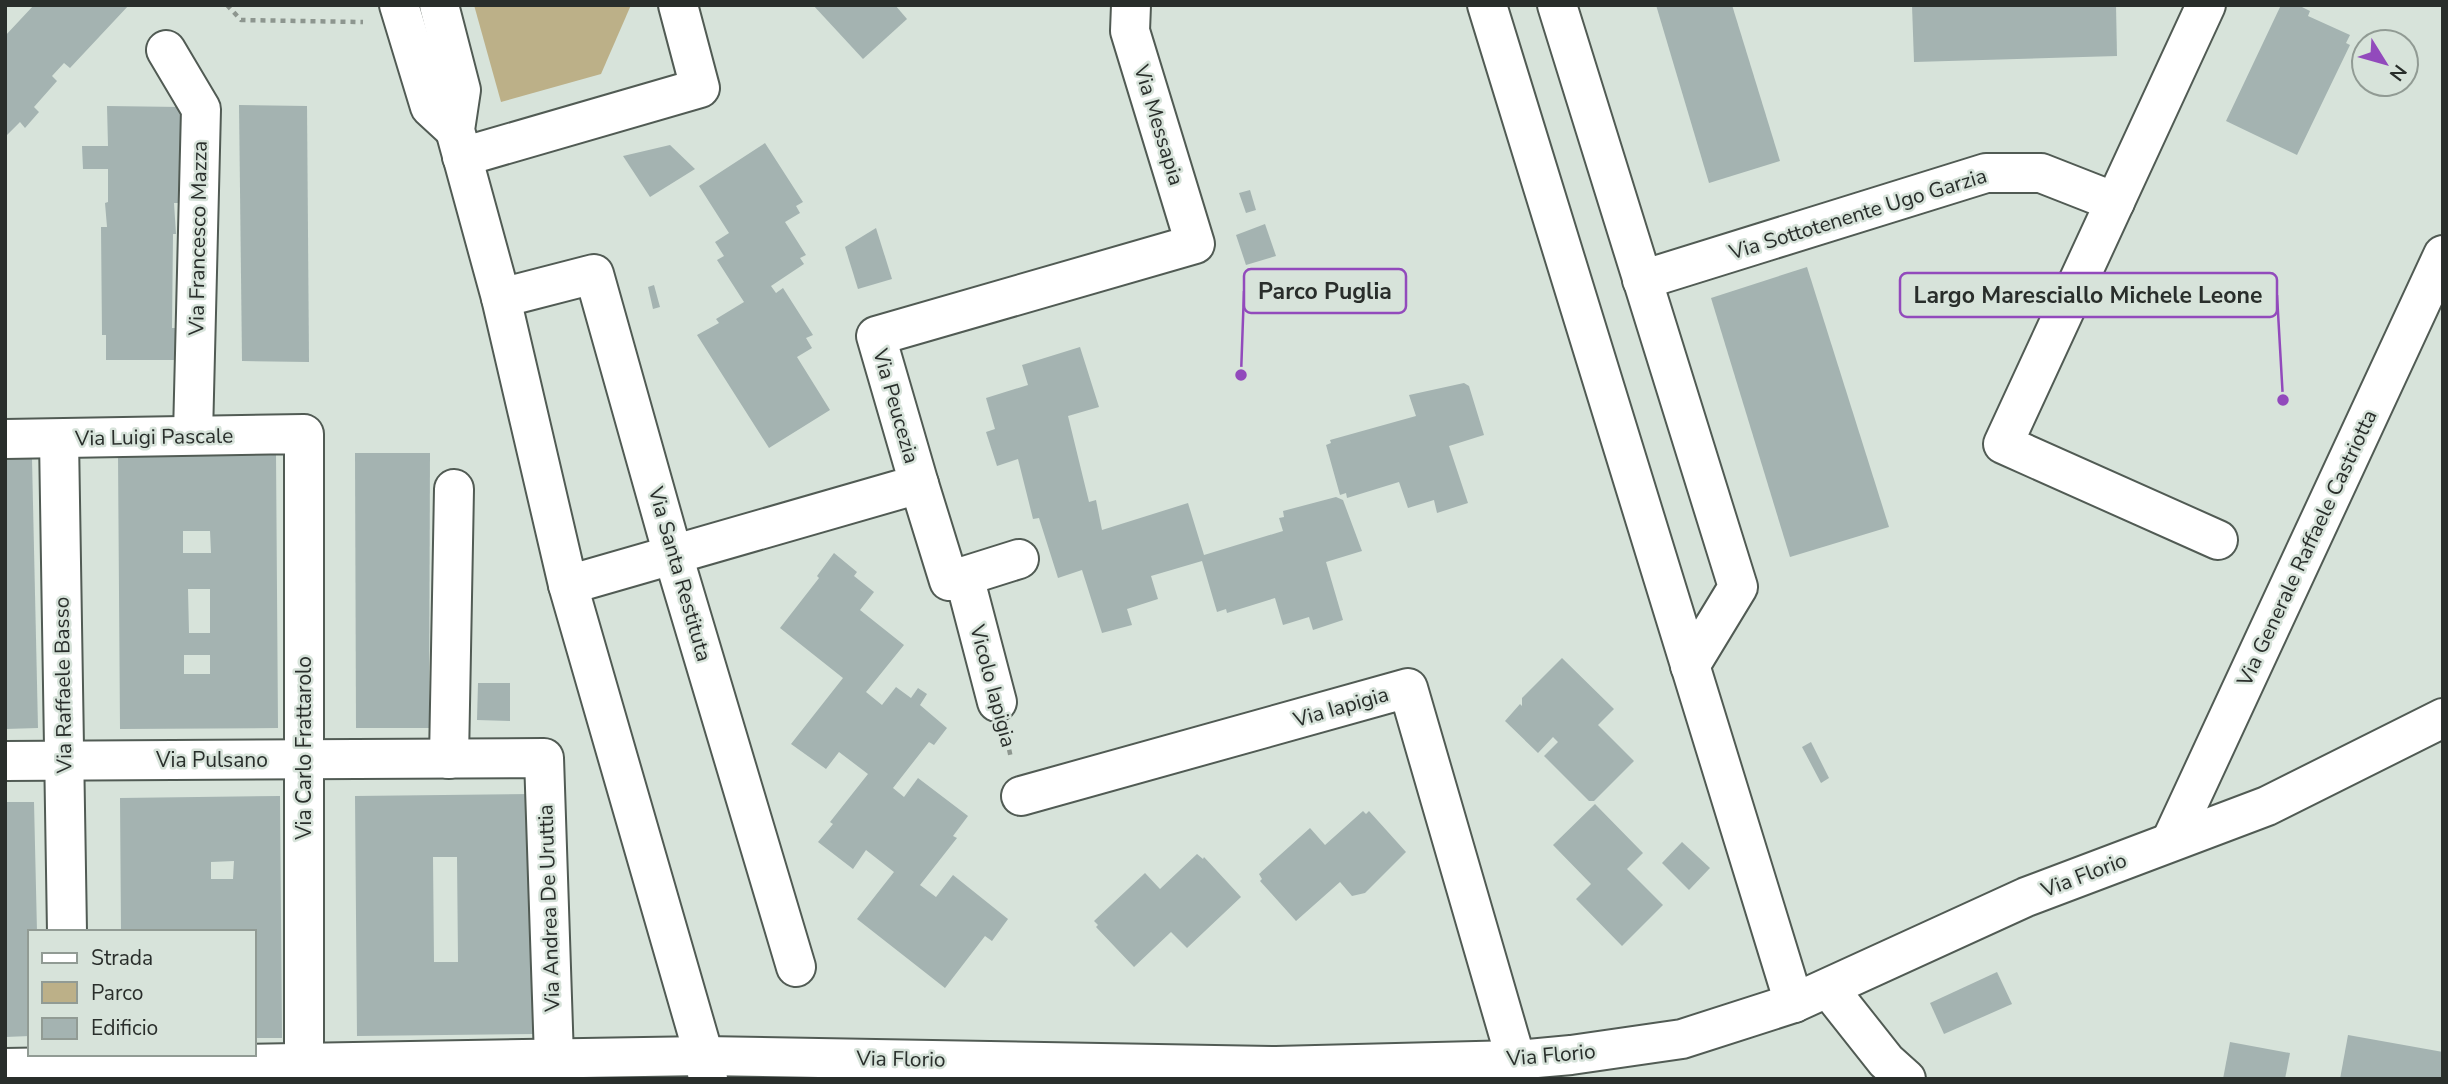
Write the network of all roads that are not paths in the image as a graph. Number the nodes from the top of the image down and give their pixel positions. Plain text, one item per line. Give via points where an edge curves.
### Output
1 (439, 5) edge
2 (678, 5) edge
3 (1131, 5) edge
4 (1487, 5) edge
5 (1557, 5) edge
6 (2206, 5) edge
7 (387, 14) edge
8 (166, 50) dead end
9 (458, 143) junction
10 (2115, 202) junction
11 (1195, 244) joint
12 (2443, 255) edge
13 (1642, 280) junction
14 (501, 298) junction
15 (304, 434) joint
16 (193, 435) junction
17 (5, 439) edge
18 (59, 439) junction
19 (919, 484) junction
20 (454, 489) dead end
21 (2218, 540) dead end
22 (673, 555) junction
23 (1019, 559) dead end
24 (964, 576) junction
25 (568, 585) junction
26 (1690, 666) junction
27 (997, 702) road end
28 (2443, 718) edge
29 (544, 758) joint
30 (304, 759) junction
31 (449, 759) junction
32 (64, 760) junction
33 (5, 761) edge
34 (1021, 796) road end
35 (2171, 841) junction
36 (67, 930) edge
37 (796, 967) dead end
38 (1829, 989) junction
39 (1794, 1003) junction
40 (554, 1058) junction
41 (69, 1060) edge
42 (1516, 1060) junction
43 (304, 1063) junction
44 (706, 1067) edge
45 (5, 1068) edge
46 (1277, 1072) edge
47 (1906, 1079) edge

1 - 9 street via 461,90
2 - 9 street via 700,88
3 - 11 street, Via Messapia via 1130,31
4 - 26 street
5 - 13 street
6 - 10 street
7 - 9 street via 430,107
8 - 16 street, Via Francesco Mazza via 201,109
9 - 14 street
10 - 13 street, Via Sottotenente Ugo Garzia via 2042,173 1986,173
10 - 21 street via 2003,444
11 - 19 street, Via Peucezia via 876,336
12 - 35 street, Via Generale Raffaele Castriotta
13 - 26 street via 1738,587
14 - 22 street, Via Santa Restituta via 594,274
14 - 25 street
15 - 16 street, Via Luigi Pascale
15 - 30 street, Via Carlo Frattarolo
16 - 18 street, Via Luigi Pascale
17 - 18 street, Via Luigi Pascale
18 - 32 street, Via Raffaele Basso
19 - 22 street, Via Peucezia
19 - 24 street via 949,580
20 - 31 street
22 - 25 street, Via Peucezia
22 - 37 street, Via Santa Restituta
23 - 24 street
24 - 27 street, Vicolo Iapigia
25 - 44 street
26 - 39 street
28 - 35 street, Via Florio via 2267,806
29 - 31 street, Via Pulsano
29 - 40 street, Via Andrea De Uruttia
30 - 31 street, Via Pulsano
30 - 32 street, Via Pulsano
30 - 43 street, Via Carlo Frattarolo
32 - 33 street, Via Pulsano
32 - 36 street, Via Raffaele Basso
34 - 42 street, Via Iapigia via 1408,688
35 - 38 street, Via Florio via 2026,897
38 - 39 street, Via Florio
38 - 47 street
39 - 42 street, Via Florio via 1682,1040
40 - 43 street, Via Florio
40 - 44 street, Via Florio
41 - 43 street, Via Florio
41 - 45 street, Via Florio
42 - 46 street, Via Florio
44 - 46 street, Via Florio

